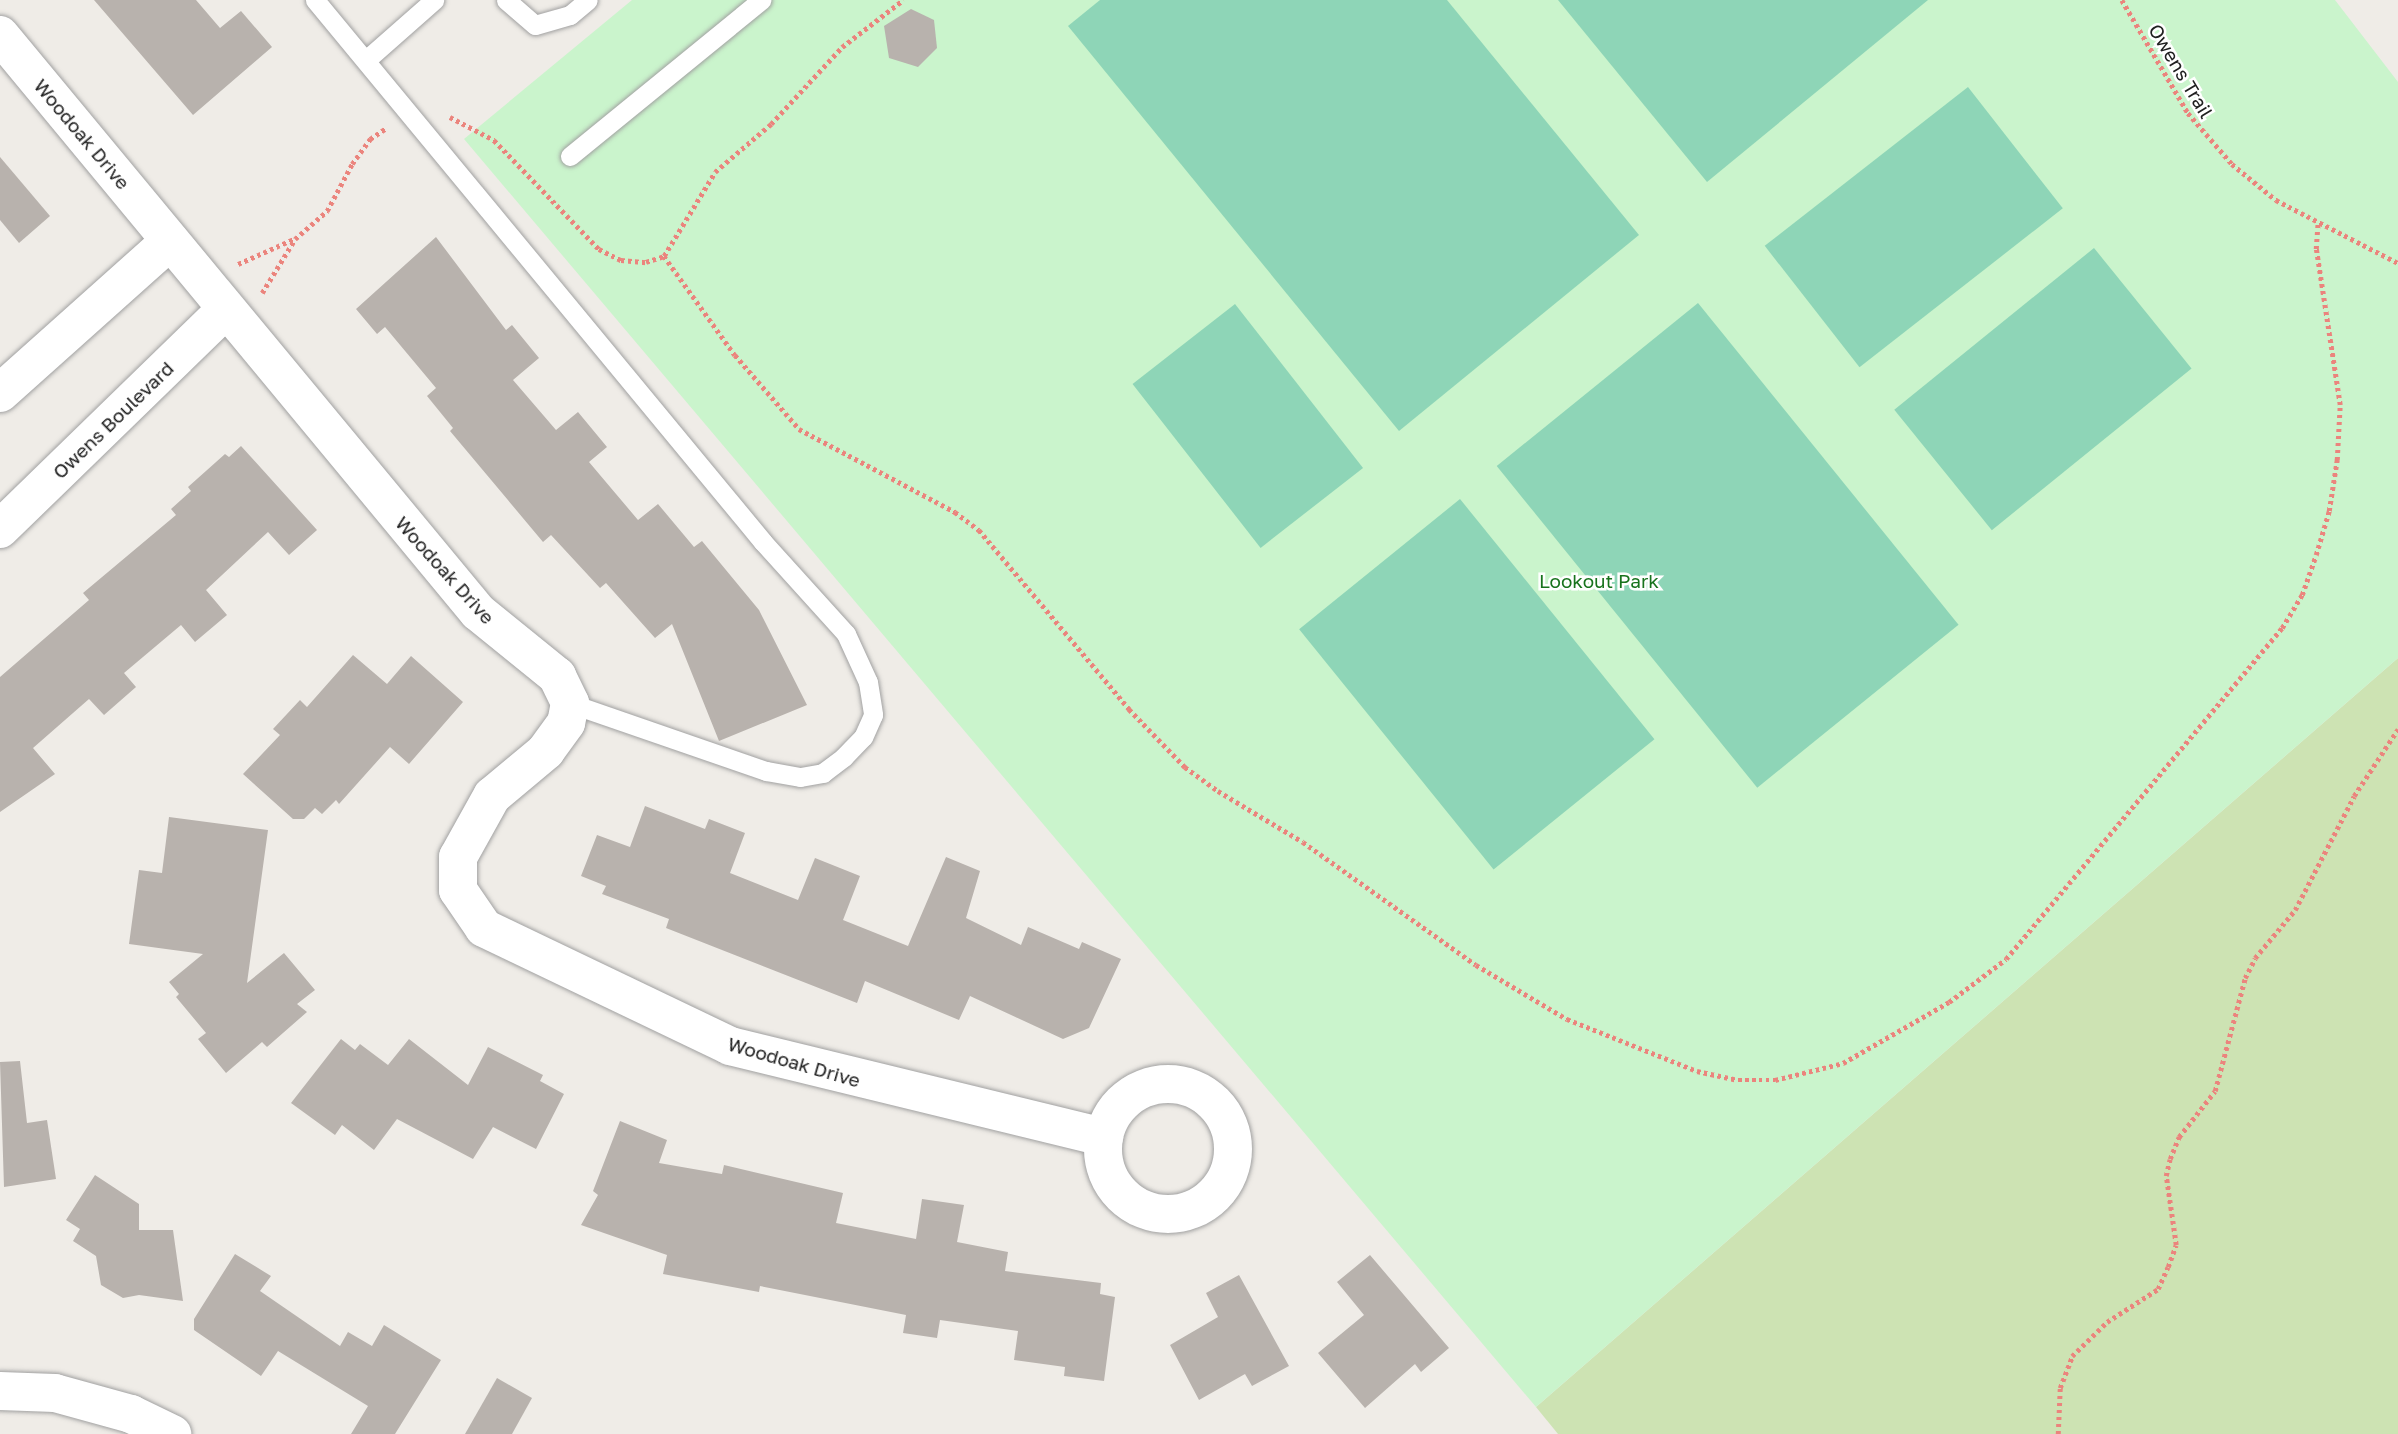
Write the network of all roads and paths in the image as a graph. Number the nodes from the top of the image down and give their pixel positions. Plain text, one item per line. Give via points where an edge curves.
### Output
1 (315, 0) edge
2 (434, 0) edge
3 (506, 0) edge
4 (588, 0) edge
5 (761, 0) edge
6 (2122, 0) edge
7 (2, 40) edge
8 (366, 60) junction
9 (570, 156) dead end
10 (2318, 221) junction
11 (295, 239) dead end
12 (170, 241) junction
13 (664, 256) dead end
14 (2398, 263) edge
15 (234, 265) dead end
16 (225, 310) junction
17 (0, 394) edge
18 (0, 529) edge
19 (570, 703) junction
20 (2398, 729) edge
21 (1104, 1137) dead end
22 (0, 1391) edge
23 (172, 1434) edge
24 (2058, 1434) edge

1 - 8 lane
2 - 8 lane
3 - 4 lane via 535,25 570,15
5 - 9 lane
6 - 10 path, Owens Trail via 2207,139 2251,183
7 - 12 street, Woodoak Drive
8 - 19 lane via 763,542 846,634 868,682 873,715 863,737 844,757 823,773 800,777 766,771
10 - 13 path via 2316,249 2340,405 2337,460 2316,555 2302,594 2282,628 2006,959 1949,1002 1843,1062 1775,1080 1738,1080 1697,1071 1567,1019 1476,965 1303,842 1185,767 1129,709 979,530 955,512 799,429 735,355
10 - 14 path, Owens Trail
11 - 15 path
12 - 16 street, Woodoak Drive
12 - 17 street
16 - 18 street, Owens Boulevard
16 - 19 street, Woodoak Drive via 478,612 557,676
19 - 21 street, Woodoak Drive via 566,723 546,751 492,796 458,857 458,890 484,928 730,1046
20 - 24 path via 2354,796 2295,910 2255,958 2245,978 2215,1091 2179,1137 2170,1159 2166,1175 2176,1245 2168,1267 2158,1289 2106,1322 2072,1356 2060,1388
22 - 23 street via 55,1393 131,1414

